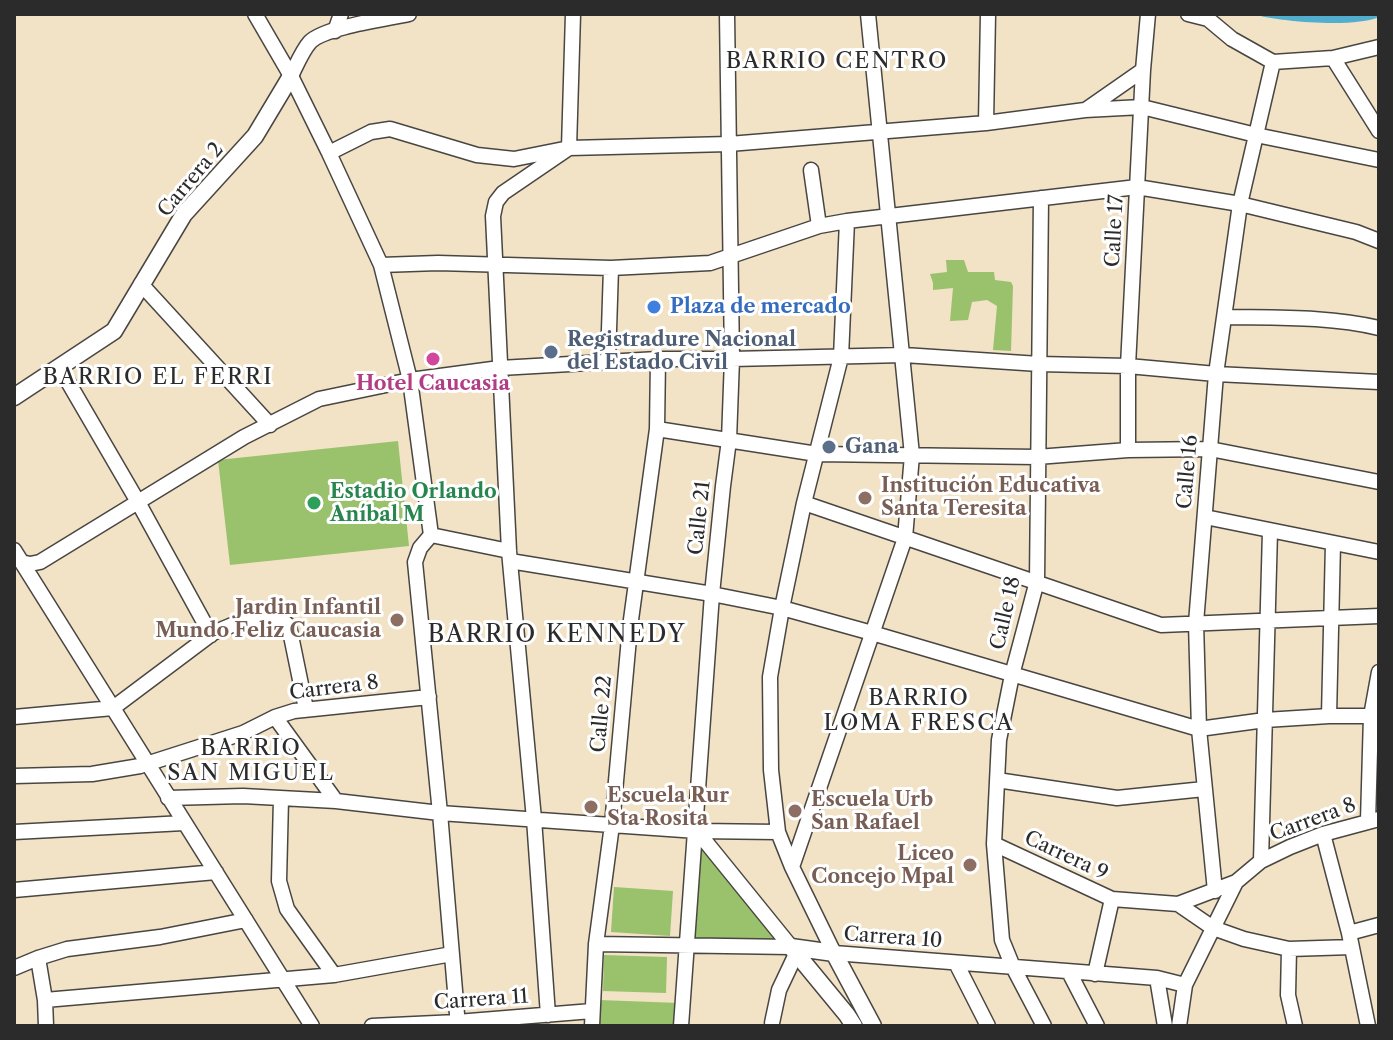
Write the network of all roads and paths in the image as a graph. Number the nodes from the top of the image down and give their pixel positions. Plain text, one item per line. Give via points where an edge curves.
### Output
1 (255, 14) edge
2 (341, 14) edge
3 (409, 14) edge
4 (573, 14) edge
5 (727, 14) edge
6 (868, 14) edge
7 (988, 14) edge
8 (1148, 14) edge
9 (1188, 14) edge
10 (335, 31) junction
11 (1379, 47) edge
12 (1333, 58) junction
13 (1273, 62) junction
14 (1143, 70) junction
15 (291, 76) junction
16 (1142, 107) junction
17 (1085, 110) junction
18 (986, 123) junction
19 (1379, 131) edge
20 (880, 132) junction
21 (1256, 135) junction
22 (729, 144) junction
23 (569, 148) junction
24 (329, 153) junction
25 (514, 159) junction
26 (1379, 160) edge
27 (811, 170) dead end
28 (528, 176) junction
29 (1137, 187) junction
30 (1041, 198) junction
31 (1240, 204) junction
32 (888, 215) junction
33 (847, 221) junction
34 (819, 226) junction
35 (1379, 241) edge
36 (730, 254) junction
37 (381, 265) junction
38 (496, 266) junction
39 (611, 268) junction
40 (141, 284) junction
41 (1224, 317) junction
42 (1379, 328) edge
43 (904, 355) junction
44 (841, 357) junction
45 (658, 359) junction
46 (732, 359) junction
47 (608, 361) junction
48 (1039, 364) junction
49 (1128, 366) junction
50 (60, 368) junction
51 (500, 368) junction
52 (1216, 374) junction
53 (410, 380) junction
54 (1379, 382) edge
55 (14, 397) edge
56 (270, 425) junction
57 (657, 429) junction
58 (729, 440) junction
59 (1210, 449) junction
60 (1128, 450) junction
61 (817, 454) junction
62 (912, 455) junction
63 (1037, 457) junction
64 (1379, 482) edge
65 (138, 502) junction
66 (804, 503) junction
67 (1205, 517) junction
68 (1270, 531) junction
69 (431, 535) junction
70 (905, 538) junction
71 (1333, 543) junction
72 (1379, 552) edge
73 (18, 556) edge
74 (509, 556) junction
75 (1037, 581) junction
76 (636, 582) junction
77 (712, 594) junction
78 (782, 608) junction
79 (1379, 616) edge
80 (1331, 618) junction
81 (1267, 621) junction
82 (1196, 623) junction
83 (872, 633) junction
84 (211, 635) junction
85 (1379, 672) edge
86 (1012, 675) junction
87 (1378, 680) edge
88 (429, 697) junction
89 (113, 708) junction
90 (306, 709) junction
91 (1329, 716) junction
92 (1375, 716) edge
93 (14, 717) edge
94 (275, 717) junction
95 (1265, 720) junction
96 (1199, 729) junction
97 (146, 763) junction
98 (14, 776) edge
99 (997, 780) junction
100 (1204, 789) junction
101 (168, 798) junction
102 (281, 799) junction
103 (336, 801) junction
104 (440, 813) junction
105 (534, 819) junction
106 (1374, 820) edge
107 (184, 823) junction
108 (612, 825) junction
109 (697, 831) junction
110 (14, 832) edge
111 (778, 832) junction
112 (1323, 834) junction
113 (994, 844) junction
114 (1261, 861) junction
115 (792, 867) junction
116 (216, 872) junction
117 (1236, 882) junction
118 (14, 890) edge
119 (1215, 891) junction
120 (1112, 899) junction
121 (1178, 904) junction
122 (246, 920) junction
123 (1379, 925) edge
124 (1213, 928) junction
125 (1350, 940) junction
126 (596, 944) junction
127 (686, 947) junction
128 (1289, 949) junction
129 (794, 951) junction
130 (834, 953) junction
131 (452, 954) junction
132 (38, 958) junction
133 (956, 963) junction
134 (1013, 967) junction
135 (14, 968) edge
136 (1069, 972) junction
137 (1095, 974) junction
138 (334, 975) junction
139 (1157, 978) junction
140 (284, 981) junction
141 (1185, 985) junction
142 (45, 1000) junction
143 (548, 1015) junction
144 (592, 1018) edge
145 (850, 1020) edge
146 (772, 1023) dead end
147 (458, 1024) edge
148 (46, 1026) edge
149 (312, 1026) edge
150 (372, 1026) edge
151 (681, 1026) edge
152 (873, 1026) edge
153 (988, 1026) edge
154 (1044, 1026) edge
155 (1097, 1026) edge
156 (1165, 1026) edge
157 (1179, 1026) edge
158 (1295, 1026) edge
159 (1368, 1026) edge

1 - 15 street
2 - 10 street
3 - 10 street, Carrera 2
4 - 23 street
5 - 22 street, Calle 21
6 - 20 street
7 - 18 street
8 - 14 street, Calle 17
9 - 13 street via 1208,19
10 - 15 street, Carrera 2 via 310,43
11 - 12 street
12 - 13 street
12 - 19 street
13 - 21 street, Calle 16
14 - 16 street, Calle 17
14 - 17 street
15 - 24 street
15 - 40 street, Carrera 2 via 255,136 184,214
16 - 17 street
16 - 21 street
16 - 29 street, Calle 17
17 - 18 street
18 - 20 street
20 - 22 street
20 - 32 street
21 - 26 street
21 - 31 street, Calle 16
22 - 23 street
22 - 36 street, Calle 21
23 - 25 street
23 - 28 street
24 - 25 street via 371,132 390,129 477,155
24 - 37 street
25 - 28 street
27 - 34 street
28 - 38 street via 496,202
29 - 30 street
29 - 31 street
29 - 49 street, Calle 17
30 - 32 street
30 - 48 street, Calle 18
31 - 35 street
31 - 41 street, Calle 16
32 - 33 street
32 - 43 street
33 - 34 street
33 - 44 street
34 - 36 street
36 - 39 street via 710,263
36 - 46 street, Calle 21
37 - 38 street
37 - 53 street
38 - 39 street
38 - 51 street
39 - 47 street
40 - 50 street, Carrera 2 via 114,331
40 - 56 street
41 - 42 street via 1319,319
41 - 52 street, Calle 16
43 - 44 street
43 - 48 street
43 - 62 street
44 - 46 street
44 - 61 street
45 - 46 street
45 - 47 street
45 - 57 street, Calle 22
46 - 58 street, Calle 21
47 - 51 street
48 - 49 street
48 - 63 street, Calle 18
49 - 52 street
49 - 60 street, Calle 17
50 - 55 street, Carrera 2
50 - 65 street
51 - 53 street
51 - 74 street
52 - 54 street
52 - 59 street, Calle 16
53 - 56 street via 319,399
53 - 69 street
56 - 65 street
57 - 58 street
57 - 76 street, Calle 22
58 - 61 street
58 - 77 street, Calle 21
59 - 60 street
59 - 64 street
59 - 67 street, Calle 16
60 - 63 street
61 - 62 street
61 - 66 street
62 - 63 street
62 - 70 street
63 - 75 street, Calle 18
65 - 73 street via 40,562 30,564
65 - 84 street
66 - 70 street
66 - 78 street
67 - 68 street
67 - 82 street, Calle 16
68 - 71 street
68 - 81 street
69 - 74 street
69 - 88 street via 415,562
70 - 75 street
70 - 83 street
71 - 72 street
71 - 80 street
73 - 89 street
74 - 76 street
74 - 105 street
75 - 82 street via 1161,625
75 - 86 street, Calle 18
76 - 77 street
76 - 108 street, Calle 22
77 - 78 street
77 - 109 street, Calle 21
78 - 83 street
78 - 111 street via 770,677
79 - 80 street
80 - 81 street
80 - 91 street
81 - 82 street
81 - 95 street
82 - 96 street, Calle 16
83 - 86 street
83 - 115 street
84 - 89 street
84 - 90 street via 244,620 287,622
85 - 87 street
86 - 96 street
86 - 99 street, Calle 18
87 - 92 street
88 - 90 street, Carrera 8
88 - 104 street
89 - 93 street
89 - 97 street
90 - 94 street, Carrera 8
91 - 92 street
91 - 95 street
92 - 106 street
94 - 97 street, Carrera 8 via 243,733
94 - 103 street
95 - 96 street
95 - 114 street
96 - 100 street, Calle 16
97 - 98 street, Carrera 8 via 92,774
97 - 101 street
99 - 100 street via 1117,798
99 - 113 street, Calle 18
100 - 119 street, Calle 16
101 - 102 street
101 - 107 street
102 - 103 street
102 - 138 street via 279,881 287,909
103 - 104 street
104 - 105 street
104 - 131 street
105 - 108 street
105 - 143 street
106 - 112 street, Carrera 8
107 - 110 street
107 - 116 street
108 - 109 street
108 - 126 street, Calle 22
109 - 111 street
109 - 127 street, Calle 21
109 - 129 street
111 - 115 street
112 - 114 street, Carrera 8
112 - 125 street
113 - 120 street, Carrera 9
113 - 134 street, Calle 18 via 1002,940
114 - 117 street, Carrera 8
115 - 130 street
116 - 118 street
116 - 122 street
117 - 119 street
117 - 124 street
119 - 121 street
120 - 121 street, Carrera 9
120 - 137 street
121 - 124 street
122 - 132 street
122 - 140 street
123 - 125 street
124 - 128 street
124 - 141 street
125 - 128 street
125 - 159 street
126 - 127 street, Carrera 10
126 - 144 street, Calle 22
127 - 129 street, Carrera 10
127 - 151 street, Calle 21
128 - 158 street via 1288,995
129 - 130 street, Carrera 10
129 - 145 street
129 - 146 street
130 - 133 street, Carrera 10
130 - 152 street
131 - 138 street
131 - 147 street
132 - 135 street
132 - 142 street
133 - 134 street, Carrera 10
133 - 153 street
134 - 136 street, Carrera 10
134 - 154 street, Calle 18
136 - 137 street, Carrera 10
136 - 155 street
137 - 139 street, Carrera 10
138 - 140 street
139 - 141 street, Carrera 10
139 - 156 street
140 - 142 street
140 - 149 street
141 - 157 street
142 - 148 street
143 - 144 street, Carrera 11
143 - 147 street, Carrera 11
147 - 150 street, Carrera 11

